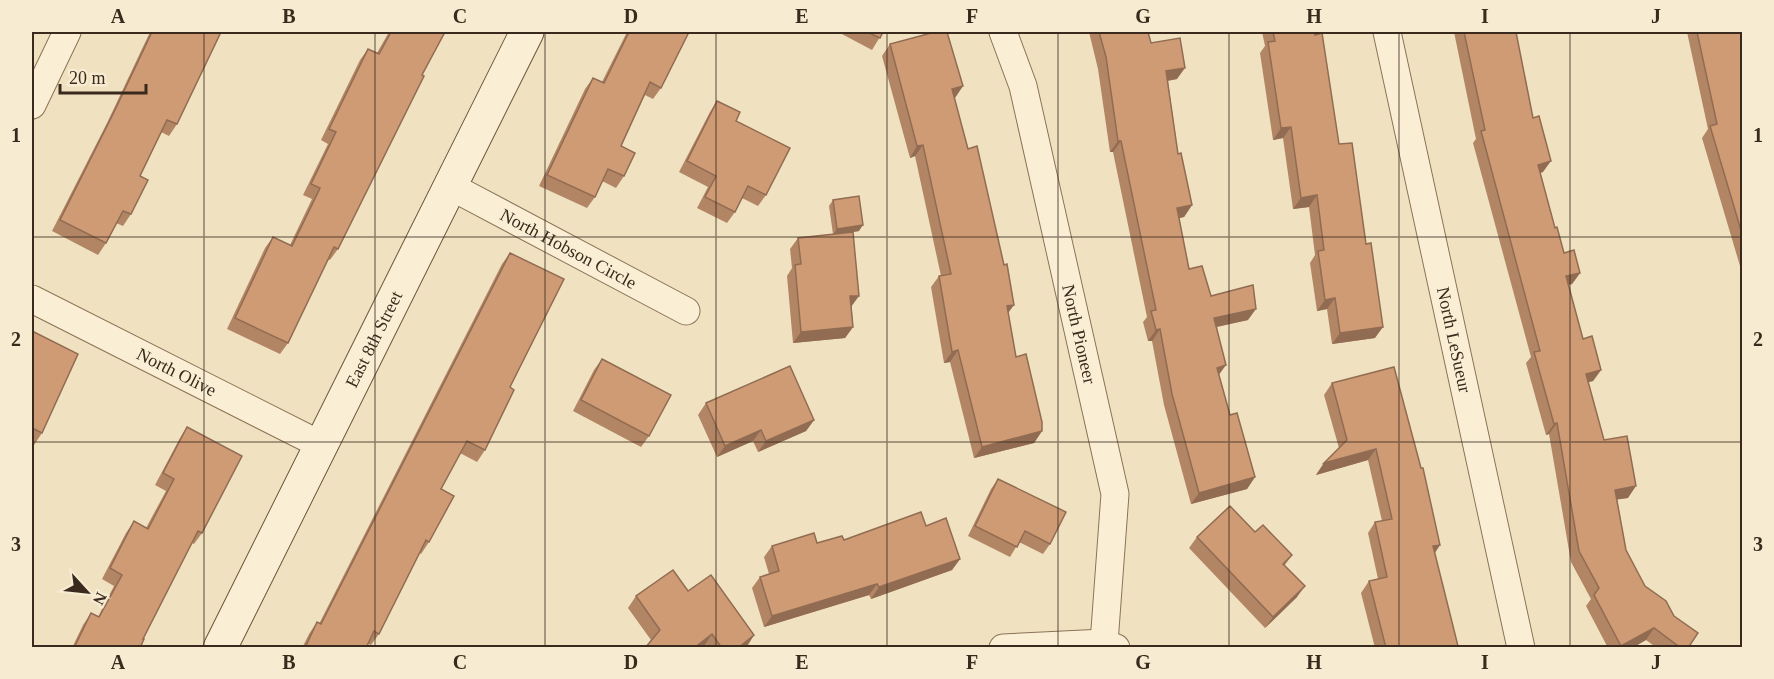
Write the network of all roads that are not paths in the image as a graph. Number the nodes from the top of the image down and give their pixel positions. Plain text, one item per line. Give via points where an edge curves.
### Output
1 (67, 32) edge
2 (527, 32) edge
3 (1003, 32) edge
4 (1387, 32) edge
5 (32, 105) edge
6 (450, 186) junction
7 (32, 299) edge
8 (686, 311) dead end
9 (321, 445) junction
10 (1110, 645) edge
11 (220, 648) edge
12 (1003, 648) edge
13 (1521, 648) edge

1 - 5 street
2 - 6 street, East 8th Street
3 - 10 street, North Pioneer via 1023,86 1115,494
4 - 13 street, North LeSueur
6 - 8 street, North Hobson Circle
6 - 9 street, East 8th Street
7 - 9 street, North Olive
9 - 11 street, East 8th Street
10 - 12 street

